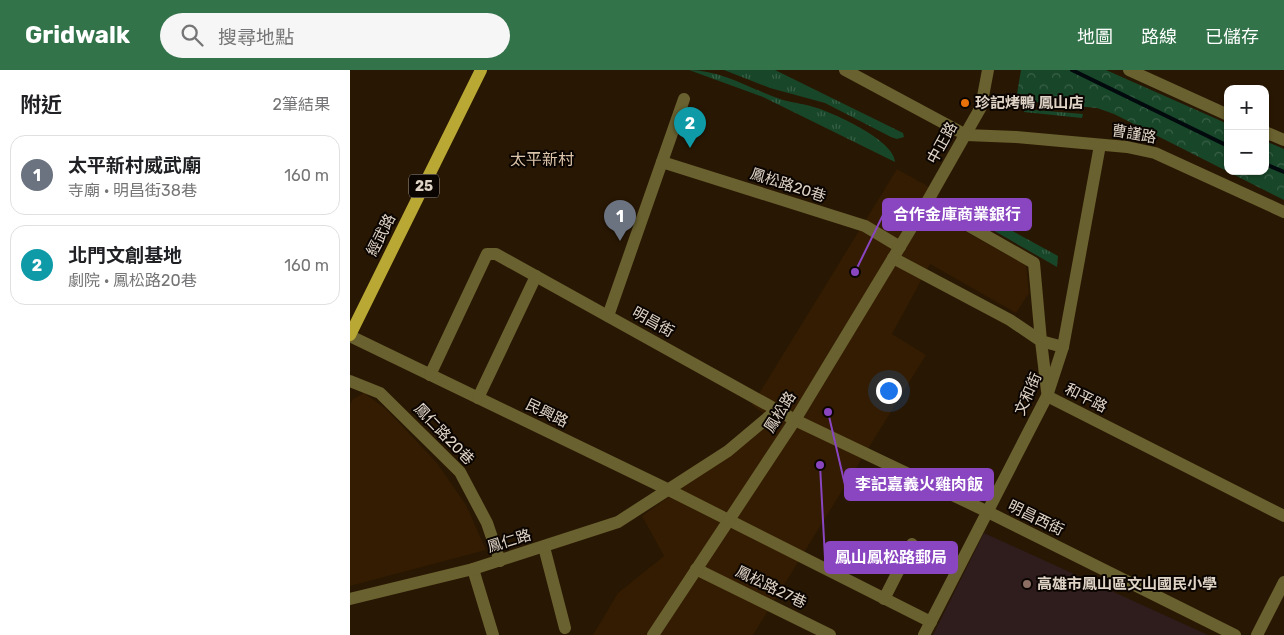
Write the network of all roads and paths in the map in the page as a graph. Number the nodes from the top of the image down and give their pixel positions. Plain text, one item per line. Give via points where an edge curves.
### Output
1 (481, 70) edge
2 (845, 70) edge
3 (988, 70) edge
4 (1128, 70) edge
5 (684, 99) dead end
6 (1224, 113) edge
7 (1269, 134) edge
8 (966, 135) junction
9 (1284, 140) edge
10 (1100, 145) junction
11 (662, 162) junction
12 (927, 202) junction
13 (1284, 212) edge
14 (897, 253) junction
15 (536, 276) junction
16 (608, 316) junction
17 (350, 335) edge
18 (1041, 341) junction
19 (1063, 347) junction
20 (430, 375) junction
21 (350, 381) edge
22 (1047, 396) junction
23 (478, 398) junction
24 (778, 409) junction
25 (794, 420) junction
26 (667, 489) junction
27 (986, 511) junction
28 (1284, 516) edge
29 (728, 520) junction
30 (912, 544) dead end
31 (544, 547) junction
32 (500, 561) junction
33 (473, 569) junction
34 (696, 569) junction
35 (1284, 582) edge
36 (884, 598) junction
37 (350, 599) edge
38 (931, 622) junction
39 (565, 628) dead end
40 (493, 635) edge
41 (653, 635) edge
42 (830, 635) edge
43 (924, 635) edge
44 (1235, 635) edge
45 (1257, 635) edge

1 - 17 main road, 經武路 / 25
2 - 8 street
3 - 8 street, 中正路 via 980,106
4 - 6 street
5 - 11 street
7 - 9 street
8 - 10 street, 曹謹路 via 1016,136
8 - 12 street, 中正路
10 - 13 street, 曹謹路 via 1155,153
10 - 19 street, 文和街
11 - 14 street, 鳳松路20巷 via 865,226
11 - 16 street
12 - 14 street, 鳳松路
12 - 18 street, 和平路 via 1034,263
14 - 18 street
14 - 25 street, 鳳松路
15 - 16 street, 明昌街
15 - 20 street, 明昌街 via 496,254 487,254
15 - 23 street
16 - 24 street, 明昌街
17 - 20 street, 民興路
18 - 19 street
18 - 22 street, 和平路
19 - 22 street, 文和街
20 - 23 street, 民興路
21 - 32 street, 鳳仁路20巷 via 380,393 460,472 487,523
22 - 27 street, 文和街
22 - 28 street, 和平路
23 - 26 street, 民興路
24 - 25 street, 明昌街
24 - 26 street, 鳳仁路 via 728,451
25 - 27 street, 明昌西街
25 - 29 street, 鳳松路
26 - 29 street, 民興路
26 - 31 street, 鳳仁路 via 618,522
27 - 38 street, 文和街
27 - 44 street, 明昌西街
29 - 34 street, 鳳松路
29 - 36 street, 民興路
30 - 36 street
31 - 32 street, 鳳仁路
31 - 39 street
32 - 33 street, 鳳仁路
33 - 37 street, 鳳仁路
33 - 40 street
34 - 41 street, 鳳松路
34 - 42 street, 鳳松路27巷
35 - 45 street
36 - 38 street, 民興路
38 - 43 street, 文和街

